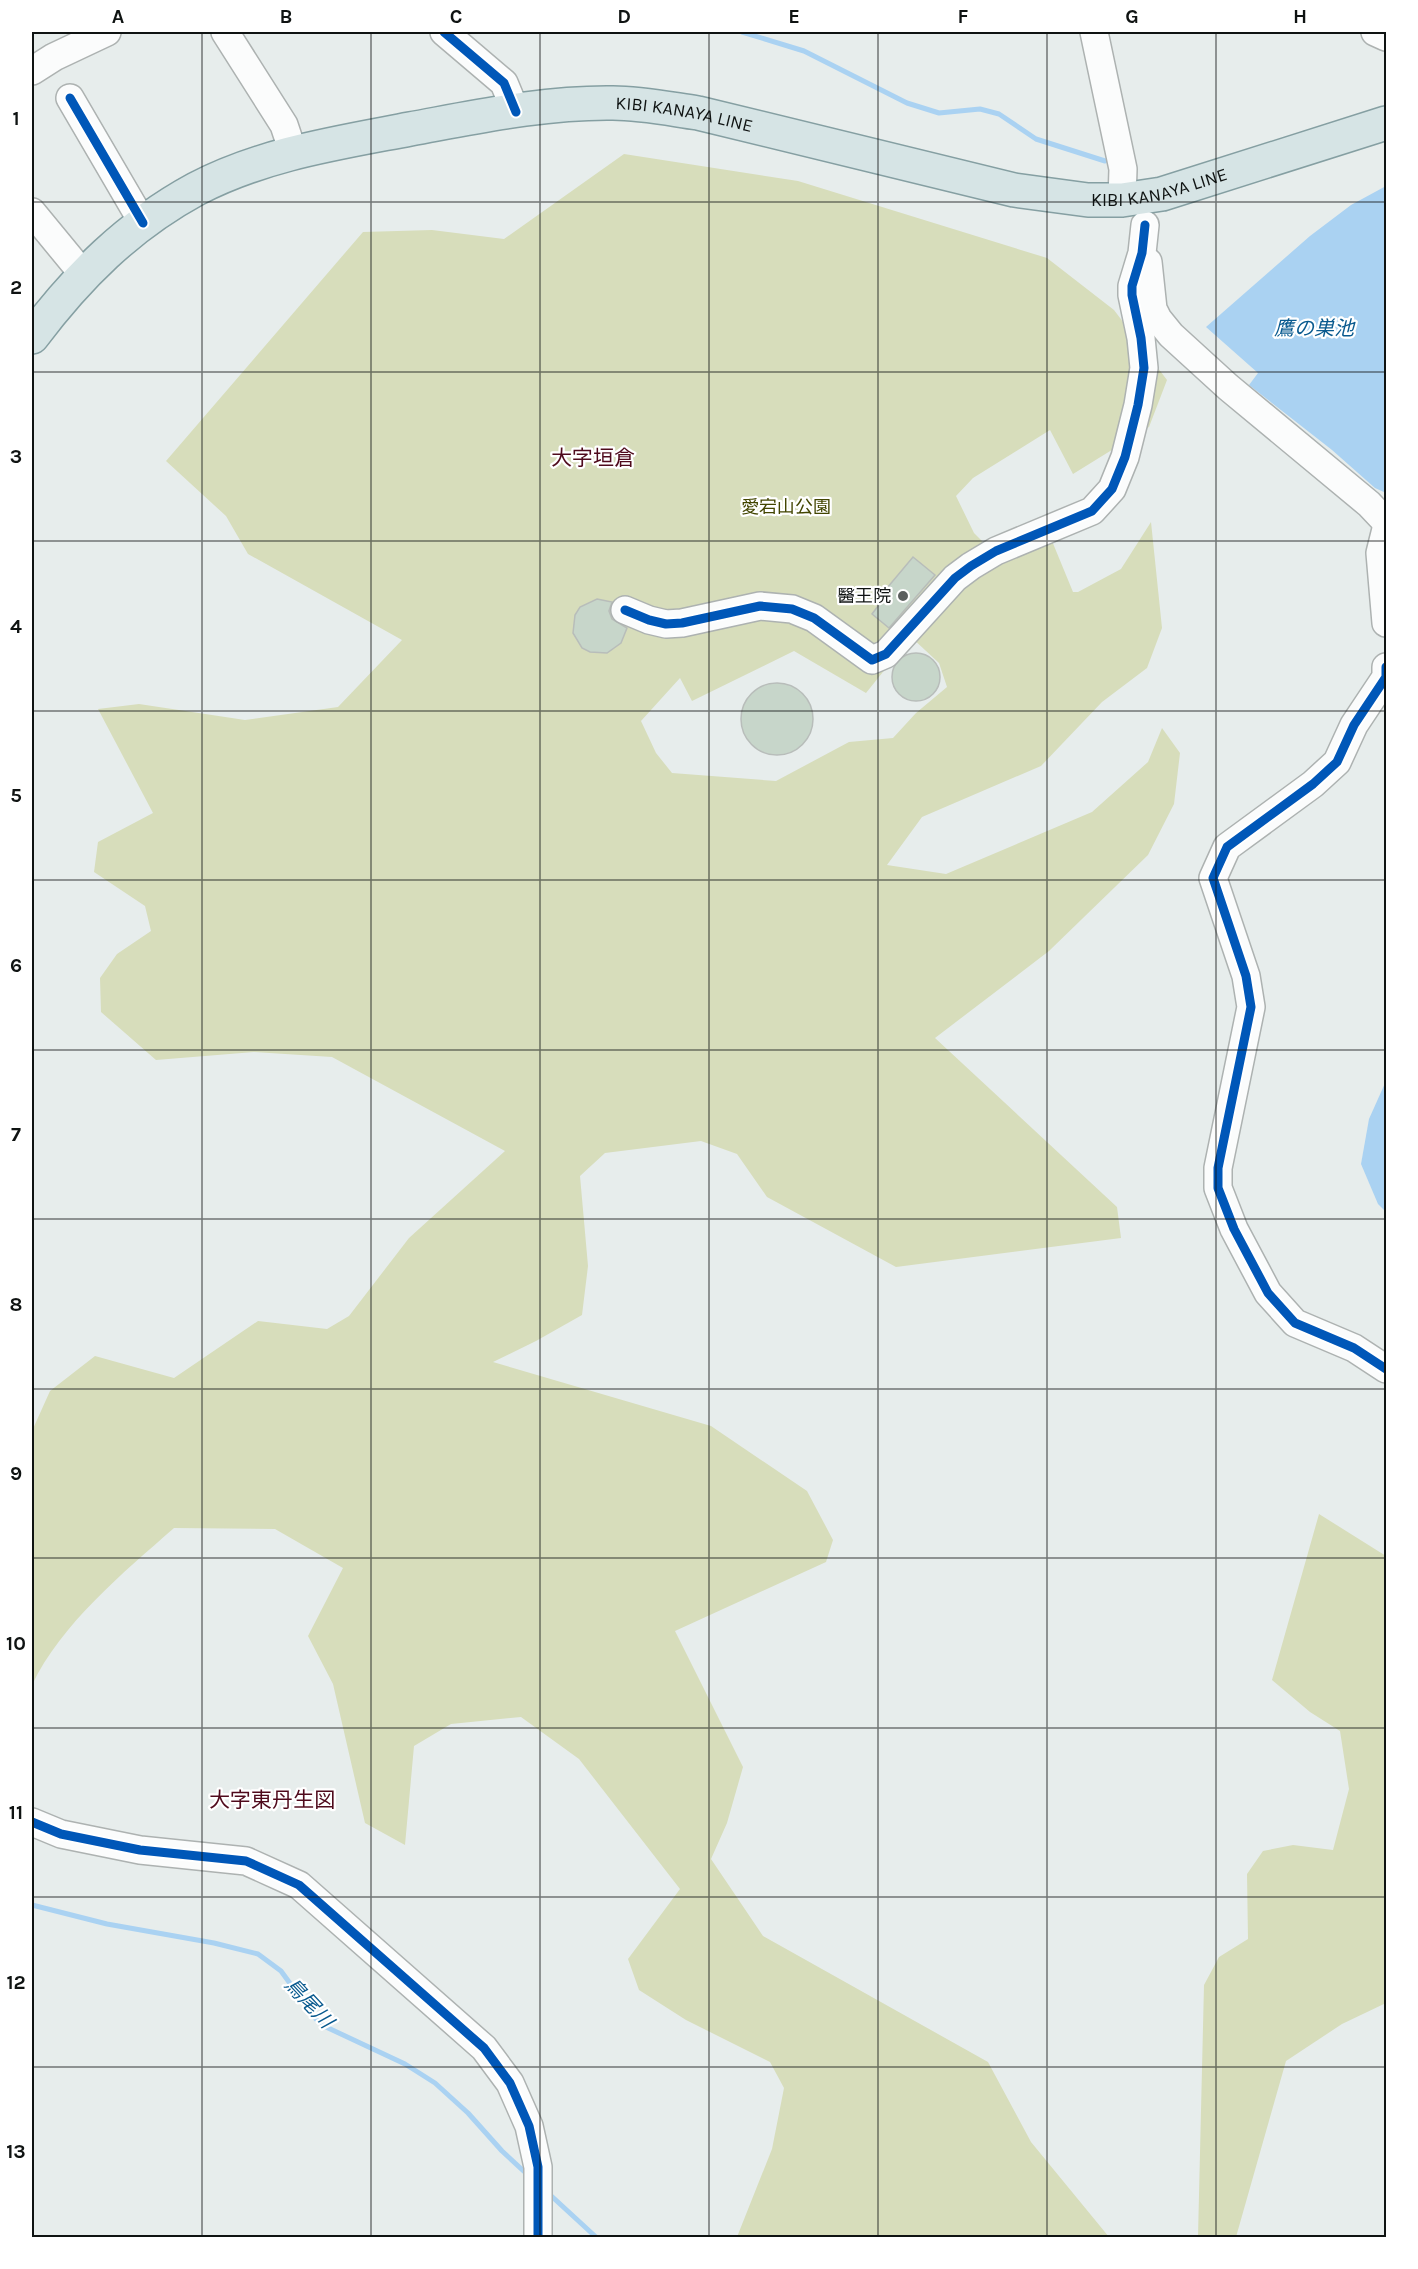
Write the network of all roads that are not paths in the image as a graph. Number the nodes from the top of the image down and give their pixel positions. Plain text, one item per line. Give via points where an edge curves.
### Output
1 (225, 32) edge
2 (444, 32) edge
3 (1094, 32) edge
4 (1376, 32) edge
5 (90, 35) edge
6 (1386, 37) edge
7 (32, 71) edge
8 (70, 98) dead end
9 (516, 112) junction
10 (1386, 123) edge
11 (293, 152) junction
12 (1136, 208) junction
13 (32, 212) edge
14 (143, 223) junction
15 (83, 274) junction
16 (32, 337) edge
17 (1386, 522) edge
18 (1386, 529) edge
19 (625, 610) dead end
20 (1386, 623) edge
21 (1386, 667) edge
22 (1386, 1369) edge
23 (32, 1822) edge
24 (538, 2238) edge

1 - 11 street via 284,125
2 - 9 street via 504,83
3 - 12 street via 1123,169
4 - 6 street
5 - 7 street
8 - 14 street
9 - 11 main road, KIBI KANAYA LINE
9 - 12 main road, KIBI KANAYA LINE via 580,104 648,105 698,113 1014,190
10 - 12 main road, KIBI KANAYA LINE via 1191,186
11 - 14 main road, KIBI KANAYA LINE via 220,178
12 - 17 street via 1153,309 1163,327 1228,387 1370,504
12 - 19 street via 1143,253 1132,286 1133,306 1144,368 1120,472 1112,489 1092,511 996,550 971,566 955,578 886,654 872,660 814,618 792,609 760,606 666,624
13 - 15 street
14 - 15 main road, KIBI KANAYA LINE
15 - 16 main road, KIBI KANAYA LINE
18 - 20 street via 1380,553
21 - 22 street via 1386,677 1354,725 1337,762 1227,847 1213,879 1246,976 1251,1007 1218,1168 1218,1188 1234,1229 1268,1293 1294,1323 1354,1348
23 - 24 street via 61,1834 140,1850 246,1861 299,1885 484,2048 510,2083 530,2126 538,2167

